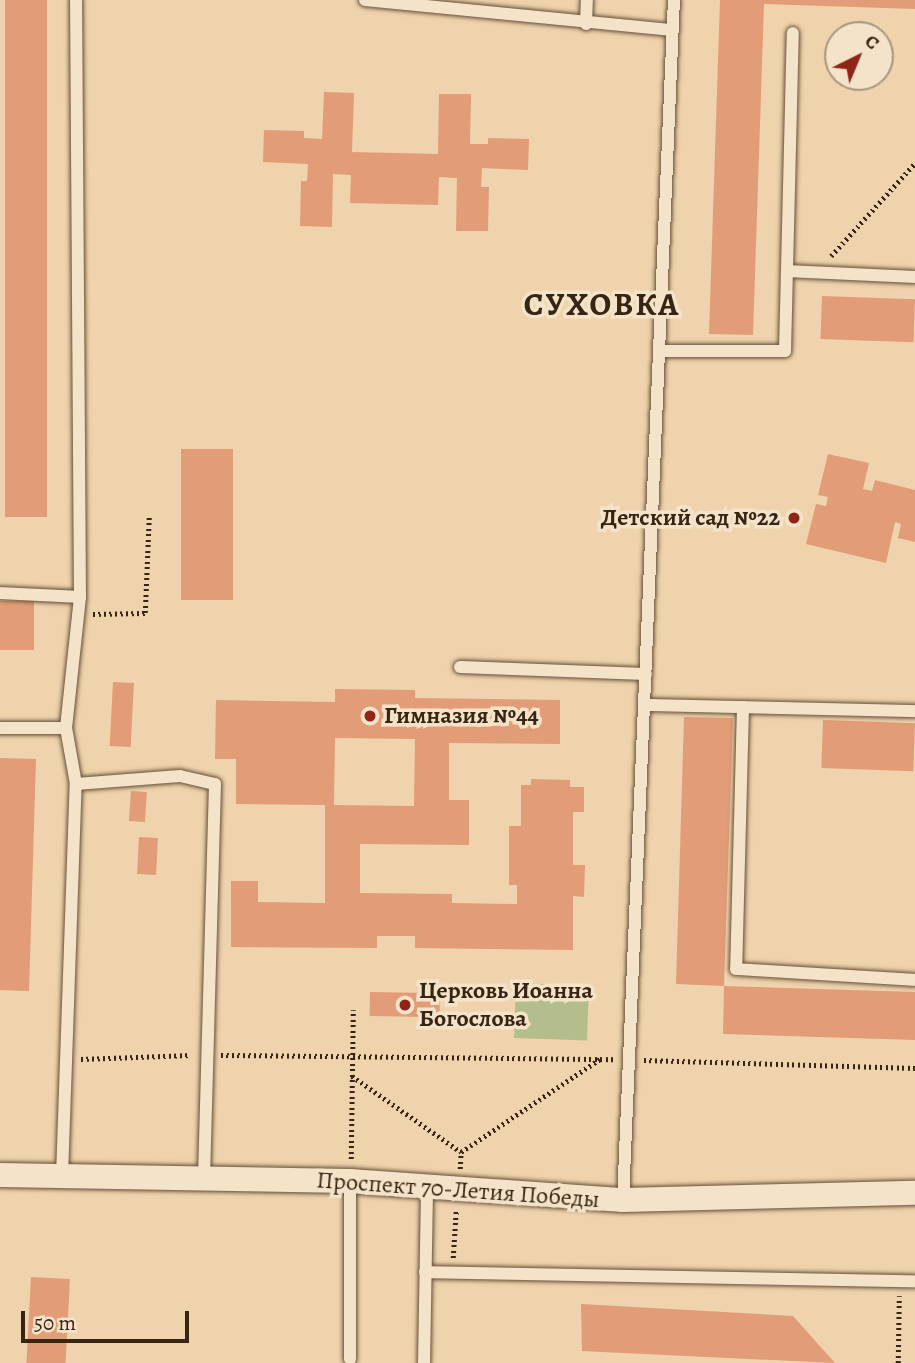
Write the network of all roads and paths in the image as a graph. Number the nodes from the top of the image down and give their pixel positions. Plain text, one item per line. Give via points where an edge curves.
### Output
1 (76, 0) edge
2 (365, 0) edge
3 (587, 0) edge
4 (674, 0) edge
5 (586, 24) junction
6 (673, 30) junction
7 (793, 33) dead end
8 (915, 163) edge
9 (787, 271) junction
10 (817, 272) junction
11 (915, 277) edge
12 (660, 351) junction
13 (149, 516) dead end
14 (0, 593) edge
15 (80, 597) junction
16 (78, 614) junction
17 (460, 667) dead end
18 (646, 674) junction
19 (645, 705) junction
20 (743, 707) junction
21 (915, 711) edge
22 (0, 728) edge
23 (66, 728) junction
24 (76, 784) junction
25 (915, 980) edge
26 (353, 1010) dead end
27 (207, 1055) junction
28 (352, 1056) junction
29 (70, 1059) junction
30 (600, 1059) junction
31 (630, 1060) junction
32 (915, 1068) edge
33 (352, 1076) junction
34 (461, 1152) junction
35 (459, 1174) dead end
36 (0, 1175) edge
37 (62, 1176) junction
38 (204, 1179) junction
39 (350, 1181) junction
40 (427, 1187) junction
41 (915, 1193) edge
42 (623, 1200) junction
43 (456, 1210) dead end
44 (425, 1272) junction
45 (452, 1272) junction
46 (900, 1281) junction
47 (915, 1282) edge
48 (350, 1359) dead end
49 (424, 1363) edge
50 (898, 1363) edge

1 - 15 lane
2 - 5 lane
3 - 5 lane
4 - 6 lane
5 - 6 lane
6 - 12 lane
7 - 9 lane
8 - 10 path
9 - 10 lane
9 - 12 lane via 785,351
10 - 11 lane
12 - 18 lane
13 - 16 path via 145,613
14 - 15 lane
15 - 16 lane
16 - 23 lane
17 - 18 lane
18 - 19 lane
19 - 20 lane
19 - 31 lane
20 - 21 lane
20 - 25 lane via 736,969
22 - 23 lane
23 - 24 lane
24 - 27 lane via 180,776 215,783
24 - 29 lane
26 - 28 path
27 - 28 path
27 - 29 path
27 - 38 lane
28 - 30 path
28 - 33 path
29 - 37 lane
30 - 31 path
30 - 34 path
31 - 32 path
31 - 42 lane
33 - 34 path
33 - 39 path
34 - 35 path
36 - 37 street, Проспект 70-Летия Победы
37 - 38 street, Проспект 70-Летия Победы
38 - 39 street, Проспект 70-Летия Победы
39 - 40 street, Проспект 70-Летия Победы
39 - 48 lane
40 - 42 street, Проспект 70-Летия Победы
40 - 44 lane
41 - 42 street, Проспект 70-Летия Победы
43 - 45 path
44 - 45 lane
44 - 49 lane
45 - 46 lane
46 - 47 lane
46 - 50 path

